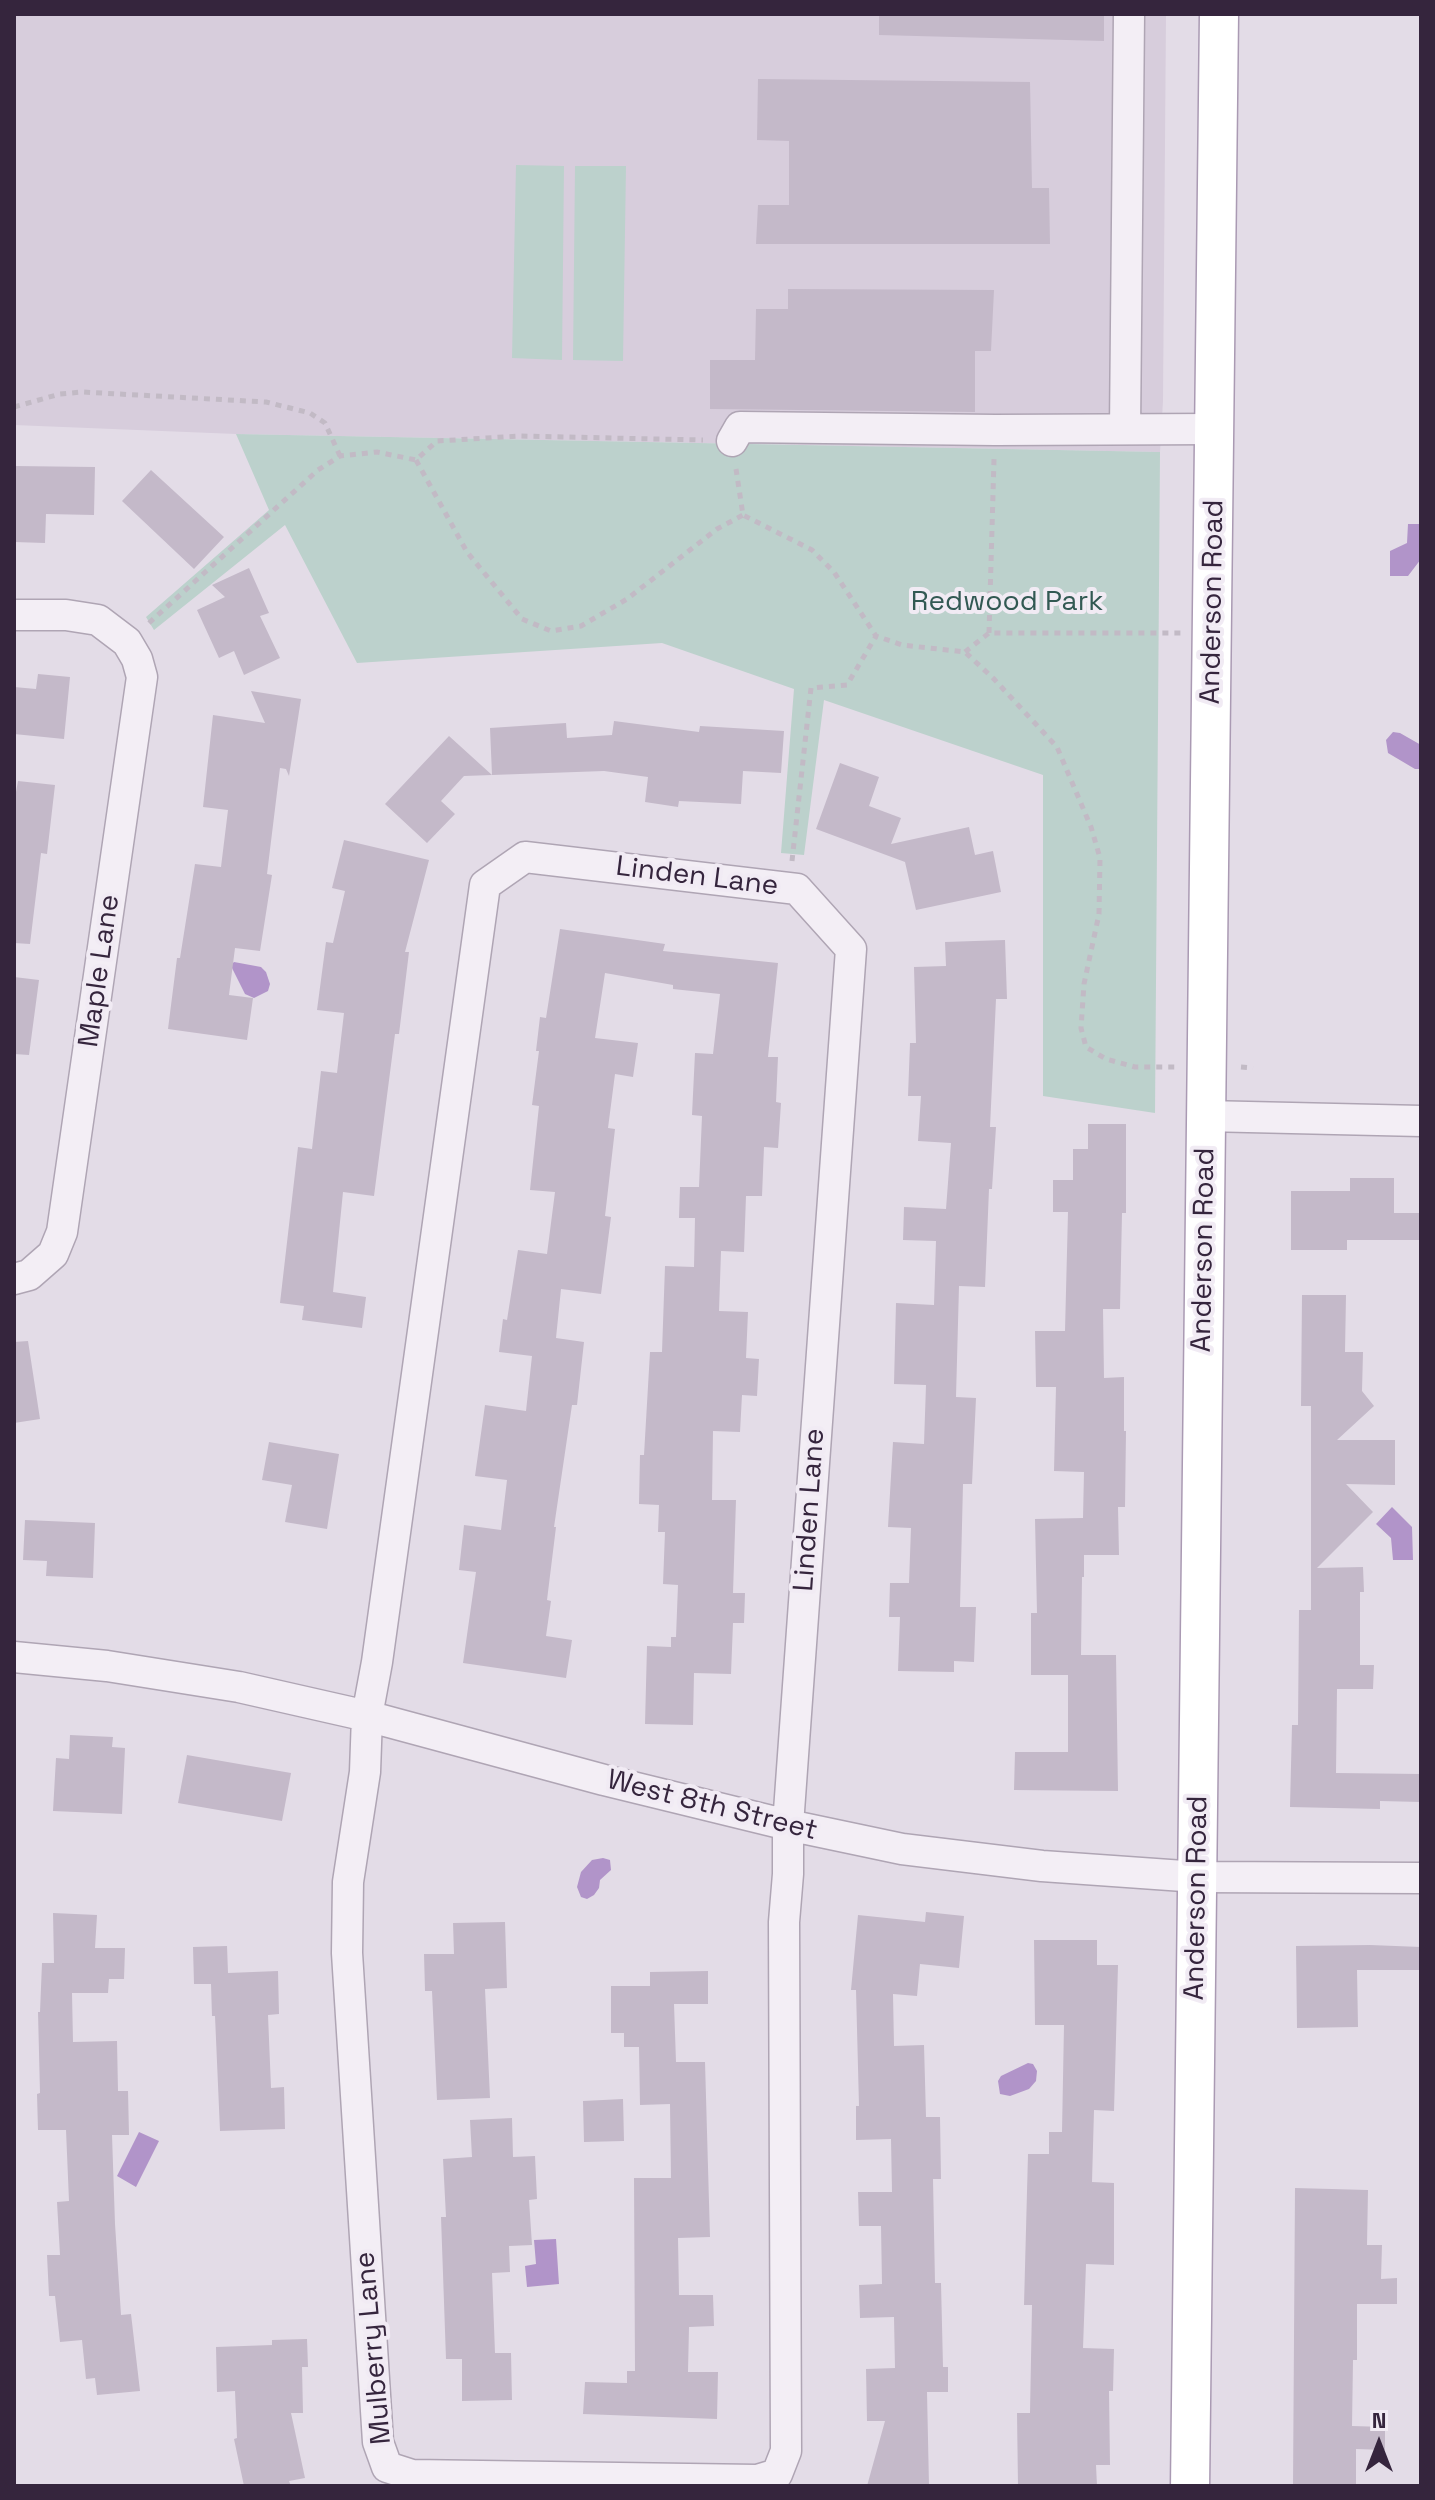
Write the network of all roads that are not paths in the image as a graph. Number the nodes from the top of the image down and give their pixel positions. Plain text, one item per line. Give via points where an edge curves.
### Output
1 (1129, 14) edge
2 (1219, 14) edge
3 (1125, 429) junction
4 (1215, 429) junction
5 (732, 441) road end
6 (14, 615) edge
7 (1205, 1116) junction
8 (1421, 1121) edge
9 (14, 1279) edge
10 (14, 1657) edge
11 (367, 1716) junction
12 (788, 1825) junction
13 (1198, 1877) junction
14 (1421, 1878) edge
15 (1190, 2486) edge

1 - 3 street
2 - 4 main road, Anderson Road
3 - 4 street
3 - 5 street via 740,427
4 - 7 main road, Anderson Road
6 - 9 street, Maple Lane via 98,620 127,642 142,677 62,1232 53,1254 29,1275
7 - 8 street
7 - 13 main road, Anderson Road
10 - 11 street, West 8th Street via 239,1687
11 - 12 street, West 8th Street
11 - 12 street, Mulberry Lane via 365,1772 348,1882 347,1953 378,2442 387,2467 412,2475 757,2480 777,2474 786,2451
11 - 12 street, Linden Lane via 485,885 525,857 797,889 851,949
12 - 13 street, West 8th Street via 902,1849
13 - 14 street, West 8th Street
13 - 15 main road, Anderson Road

